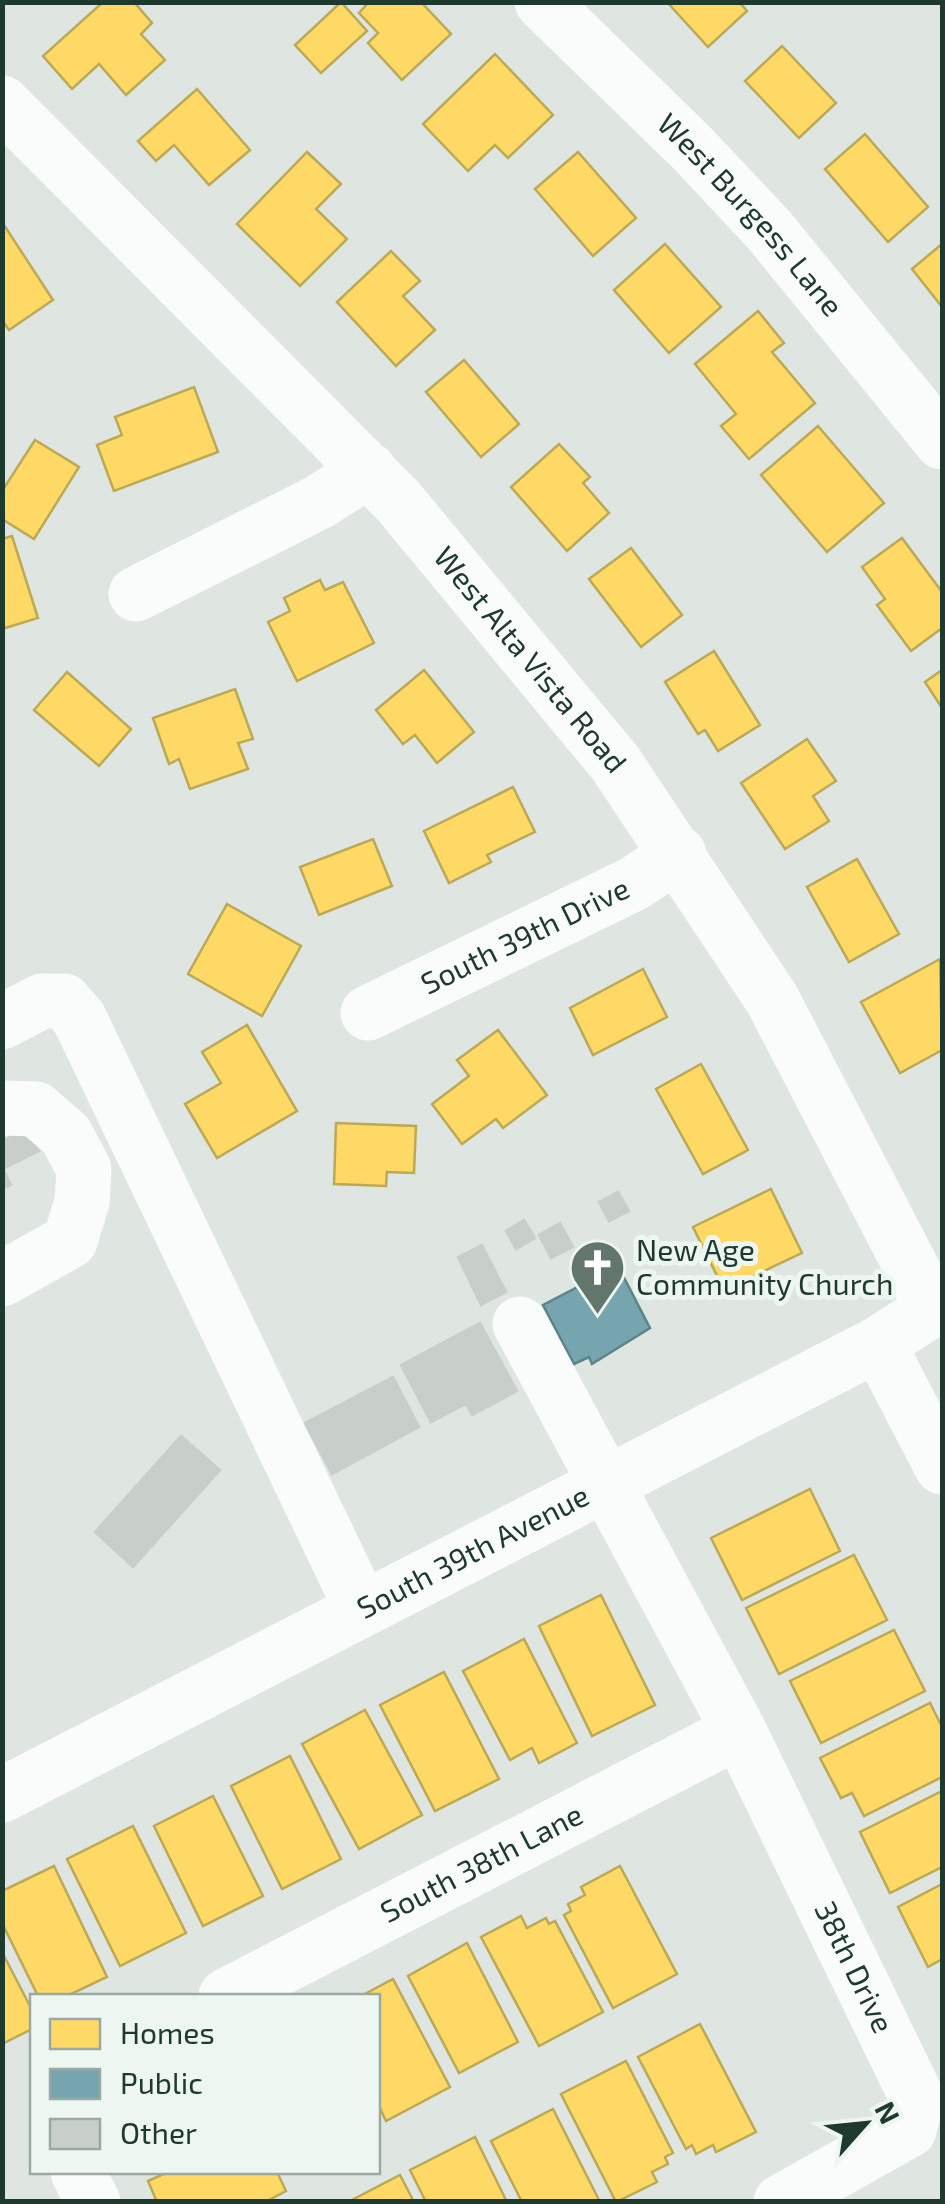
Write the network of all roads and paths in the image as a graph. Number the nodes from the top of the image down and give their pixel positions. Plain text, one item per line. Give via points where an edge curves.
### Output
1 (542, 2) edge
2 (2, 103) edge
3 (942, 442) edge
4 (369, 470) junction
5 (136, 594) dead end
6 (678, 854) junction
7 (368, 1013) dead end
8 (2, 1022) edge
9 (2, 1108) edge
10 (2, 1278) edge
11 (938, 1306) edge
12 (520, 1324) dead end
13 (878, 1344) junction
14 (942, 1467) edge
15 (606, 1484) junction
16 (362, 1609) junction
17 (739, 1731) junction
18 (2, 1795) edge
19 (230, 1994) edge
20 (79, 2174) edge
21 (93, 2202) edge
22 (781, 2202) edge

1 - 3 street, West Burgess Lane via 769,230
2 - 4 street, West Alta Vista Road
4 - 5 street
4 - 6 street, West Alta Vista Road via 616,764
6 - 7 street, South 39th Drive via 633,884
6 - 11 street, West Alta Vista Road via 772,999
8 - 16 street via 42,1001 64,1001 79,1018
9 - 10 street via 36,1108 66,1134 84,1170 70,1241
11 - 13 street, South 39th Avenue
12 - 15 street, 38th Drive
13 - 14 street
13 - 15 street, South 39th Avenue
15 - 16 street, South 39th Avenue
15 - 17 street, 38th Drive
16 - 18 street, South 39th Avenue
17 - 19 street, South 38th Lane
17 - 22 street, 38th Drive via 917,2098 909,2130
20 - 21 street

